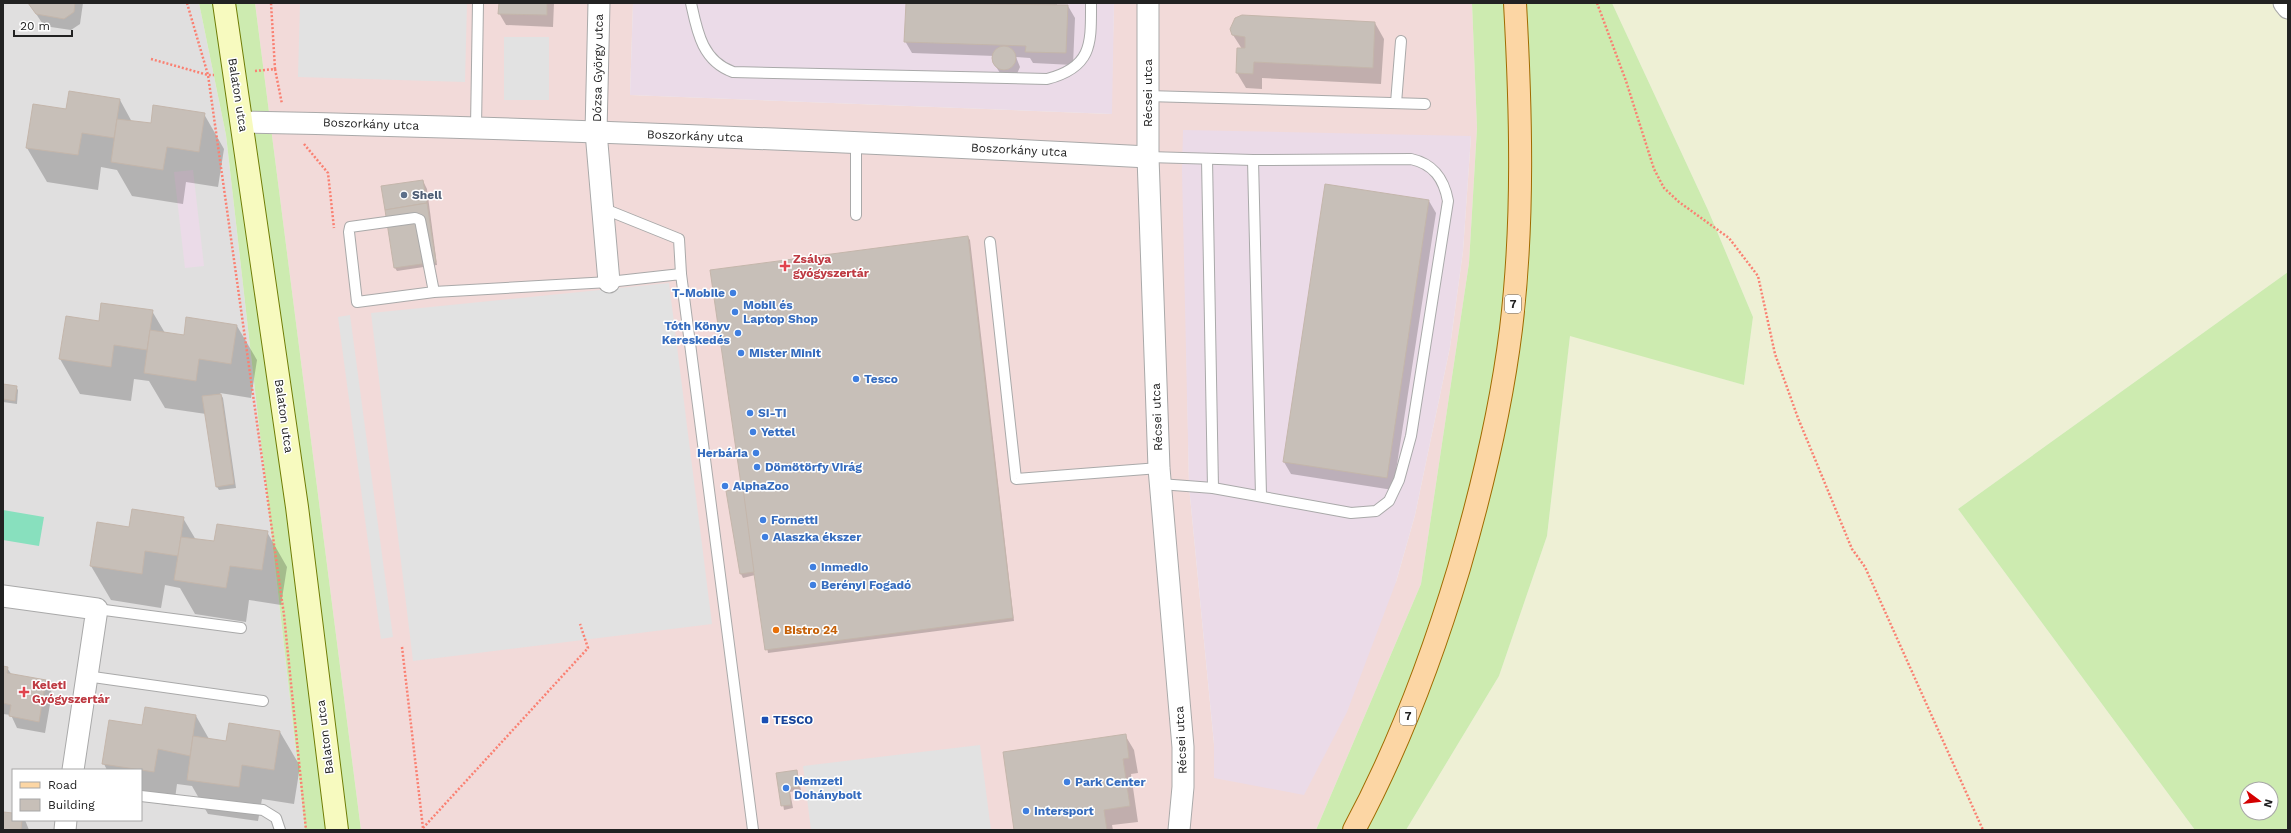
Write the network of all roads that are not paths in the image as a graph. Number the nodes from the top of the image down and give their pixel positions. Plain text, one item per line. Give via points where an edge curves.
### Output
1 (224, 3) edge
2 (478, 3) edge
3 (599, 3) edge
4 (691, 3) edge
5 (1091, 3) edge
6 (1148, 3) edge
7 (1515, 3) edge
8 (2284, 3) edge
9 (2288, 8) edge
10 (1401, 41) dead end
11 (1147, 96) junction
12 (1396, 103) junction
13 (1425, 104) dead end
14 (243, 122) junction
15 (476, 128) junction
16 (596, 132) junction
17 (856, 141) junction
18 (1148, 157) junction
19 (1207, 159) junction
20 (1253, 160) junction
21 (602, 208) junction
22 (856, 215) dead end
23 (990, 242) dead end
24 (682, 274) junction
25 (609, 282) junction
26 (434, 292) junction
27 (1159, 476) junction
28 (1213, 488) junction
29 (1261, 495) junction
30 (3, 596) edge
31 (97, 609) junction
32 (241, 628) dead end
33 (86, 676) junction
34 (264, 701) dead end
35 (73, 769) edge
36 (142, 796) edge
37 (280, 830) edge
38 (336, 830) edge
39 (752, 830) edge
40 (1179, 830) edge
41 (1354, 830) edge

1 - 14 street, Balaton utca
2 - 15 lane
3 - 16 street, Dózsa György utca
4 - 5 lane via 699,39 704,48 717,64 733,72 1047,79 1069,72 1083,60 1091,40
6 - 11 street, Récsei utca
7 - 41 main road, 7 via 1520,91 1517,260 1509,342 1492,447 1473,521 1422,682 1375,792
8 - 9 street
10 - 12 lane
11 - 12 lane
11 - 18 street, Récsei utca
12 - 13 lane
14 - 15 street, Boszorkány utca
14 - 38 street, Balaton utca via 297,507
15 - 16 street, Boszorkány utca
16 - 17 street, Boszorkány utca
16 - 21 street, Dózsa György utca
17 - 18 street, Boszorkány utca
17 - 22 lane
18 - 19 lane
18 - 27 street, Récsei utca
19 - 20 lane
19 - 28 lane
20 - 29 lane
20 - 29 lane via 1418,161 1440,176 1448,201 1411,436 1399,480 1390,501 1376,511 1351,513
21 - 24 lane via 679,239
21 - 25 street, Dózsa György utca
23 - 27 lane via 1016,479
24 - 25 lane
24 - 39 lane
25 - 26 lane
26 - 26 lane via 357,302 348,232 350,227 415,218 420,220
27 - 28 lane
27 - 40 street, Récsei utca via 1183,747
28 - 29 lane
30 - 31 street
31 - 32 lane
31 - 33 street
33 - 34 lane
33 - 35 street
36 - 37 lane via 263,810 276,818

